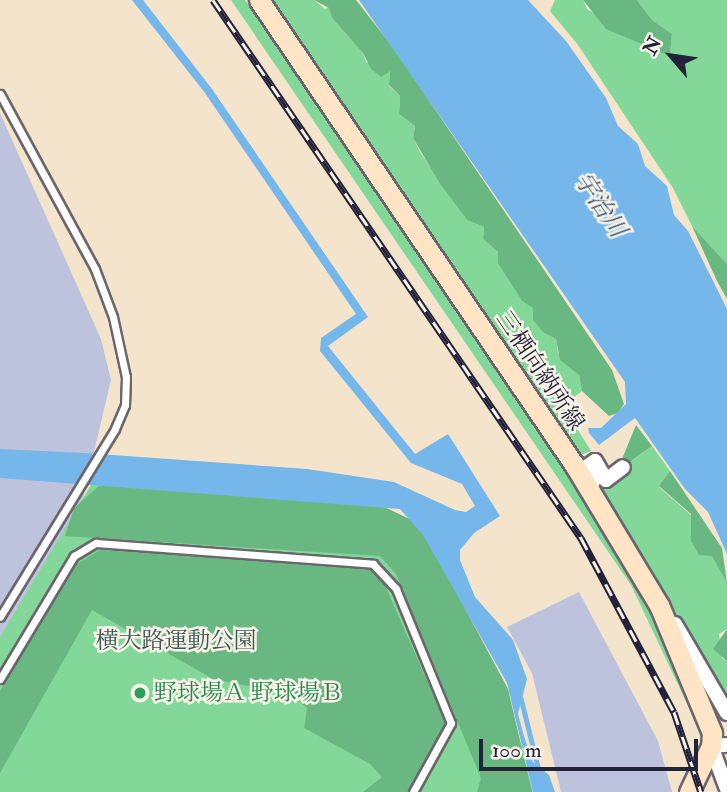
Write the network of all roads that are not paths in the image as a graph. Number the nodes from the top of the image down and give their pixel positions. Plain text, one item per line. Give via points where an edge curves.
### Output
1 (259, 0) edge
2 (0, 94) edge
3 (623, 467) dead end
4 (0, 617) edge
5 (0, 679) edge
6 (727, 713) edge
7 (722, 747) edge
8 (727, 789) edge
9 (413, 792) edge
10 (689, 792) edge

1 - 7 main road, 三栖向納所線 via 575,466 678,645 712,733
2 - 4 lane via 95,269 113,317 126,377 125,405 115,429
3 - 6 street via 606,480 595,461 585,468
5 - 9 lane via 75,556 96,543 373,564 396,589 451,723
7 - 8 street
7 - 10 main road

